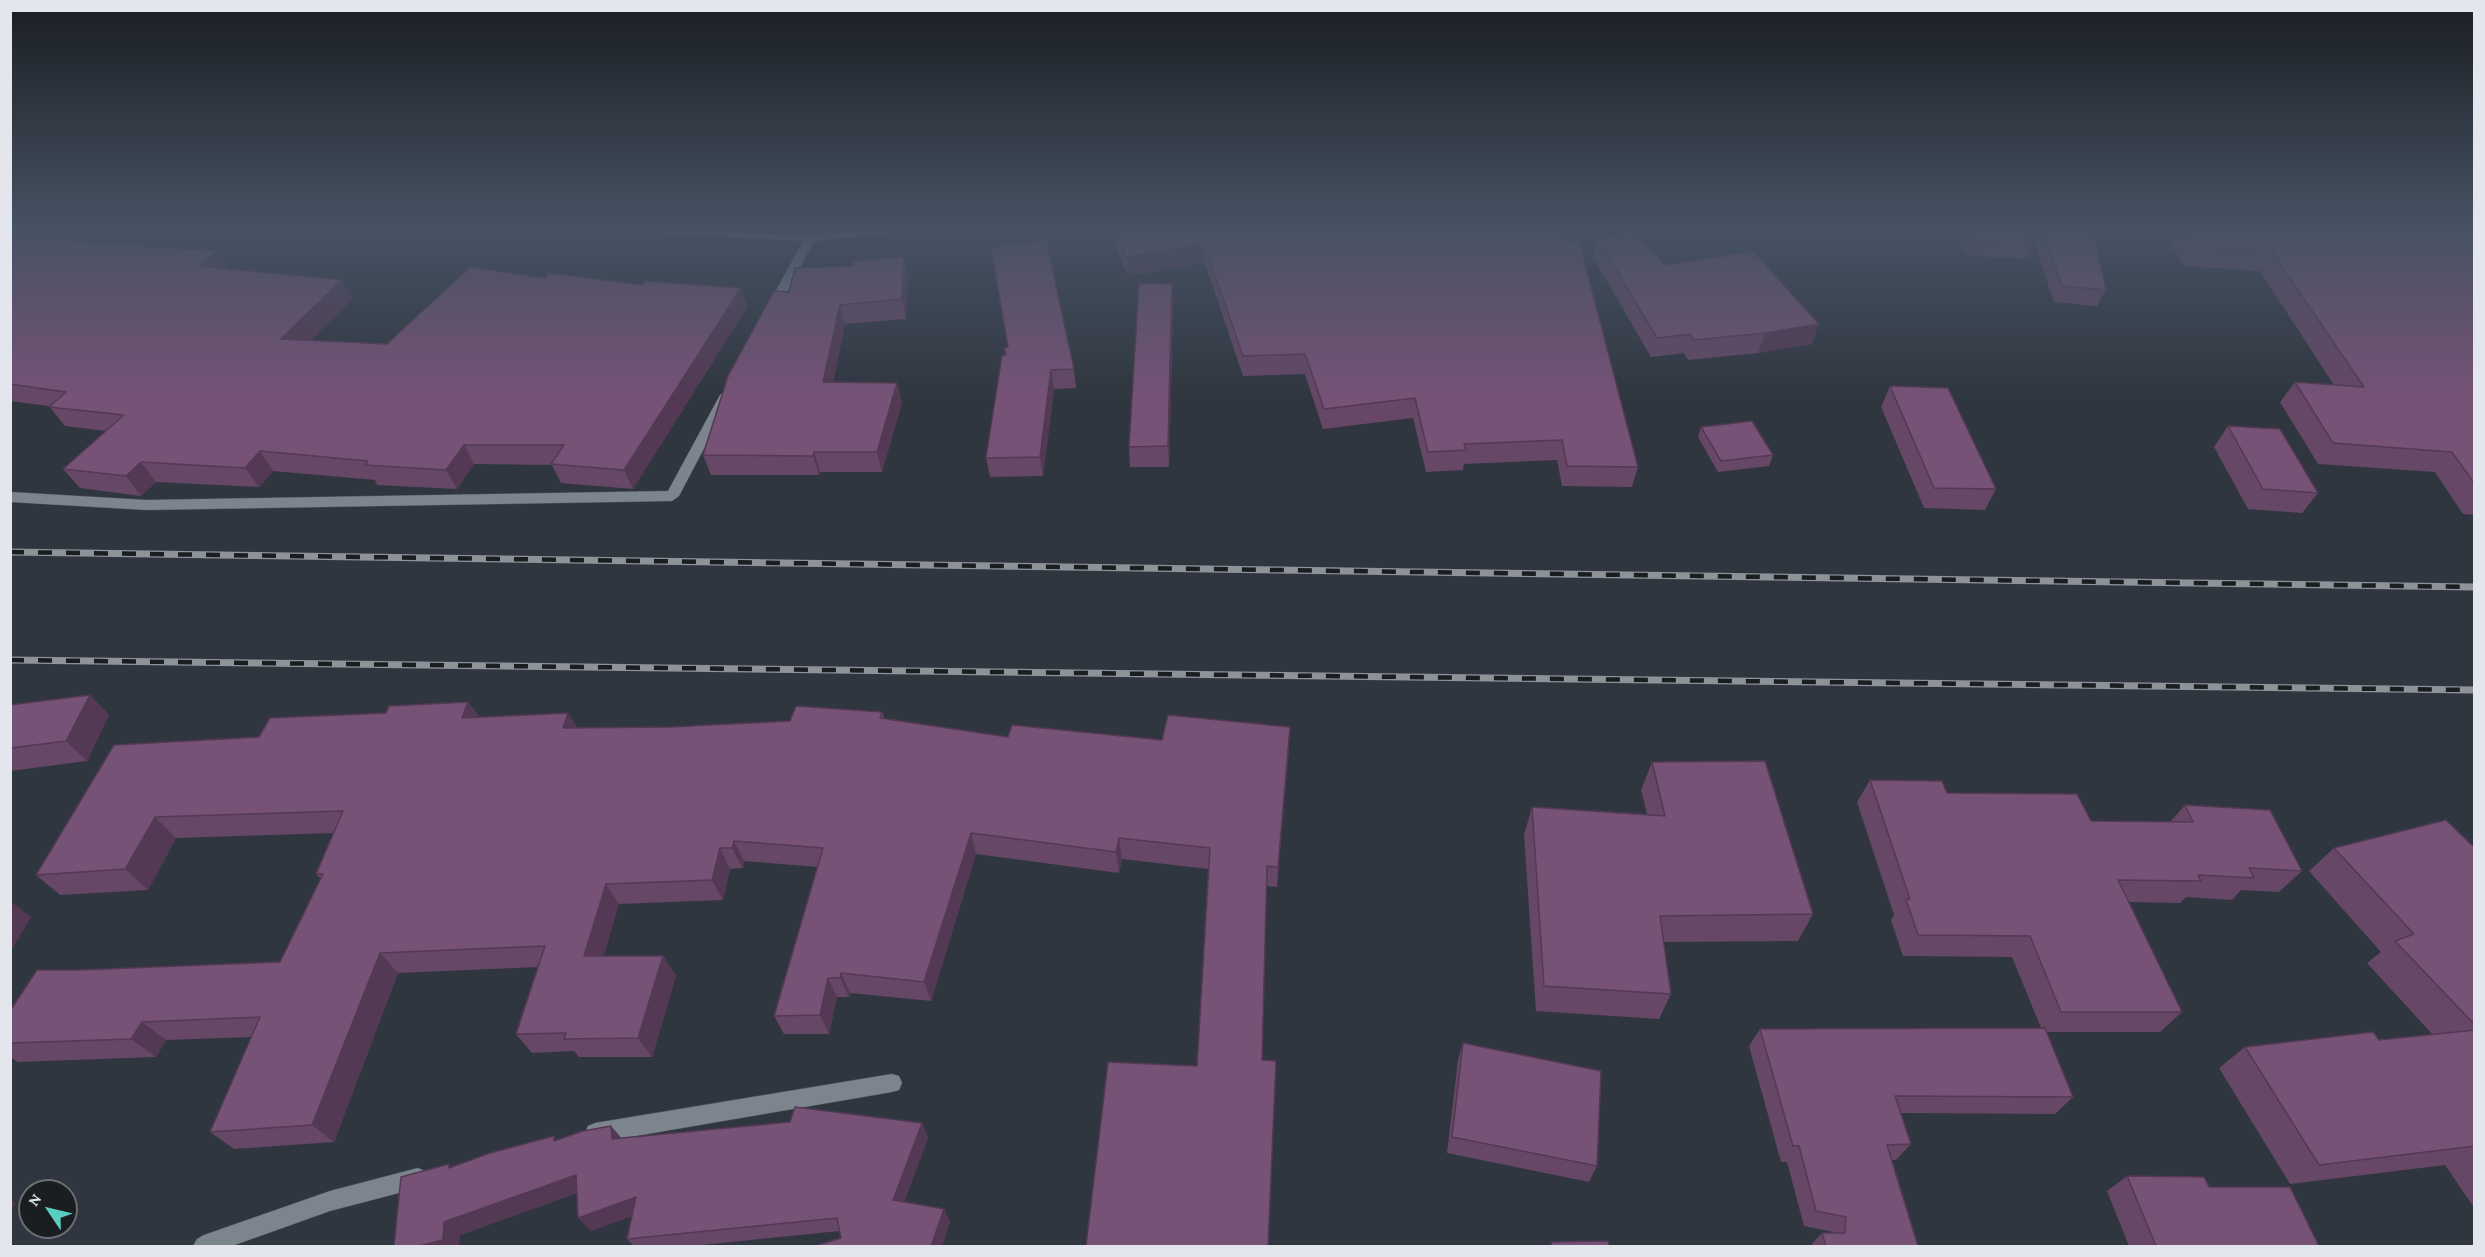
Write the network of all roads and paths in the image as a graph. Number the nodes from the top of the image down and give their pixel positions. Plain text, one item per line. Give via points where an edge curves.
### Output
1 (784, 287) edge
2 (766, 320) edge
3 (733, 382) edge
4 (10, 497) edge
5 (892, 1083) dead end
6 (571, 1137) edge
7 (433, 1174) edge
8 (204, 1246) edge

1 - 2 street
3 - 4 street via 672,496 147,505
5 - 6 street
7 - 8 street via 330,1201

